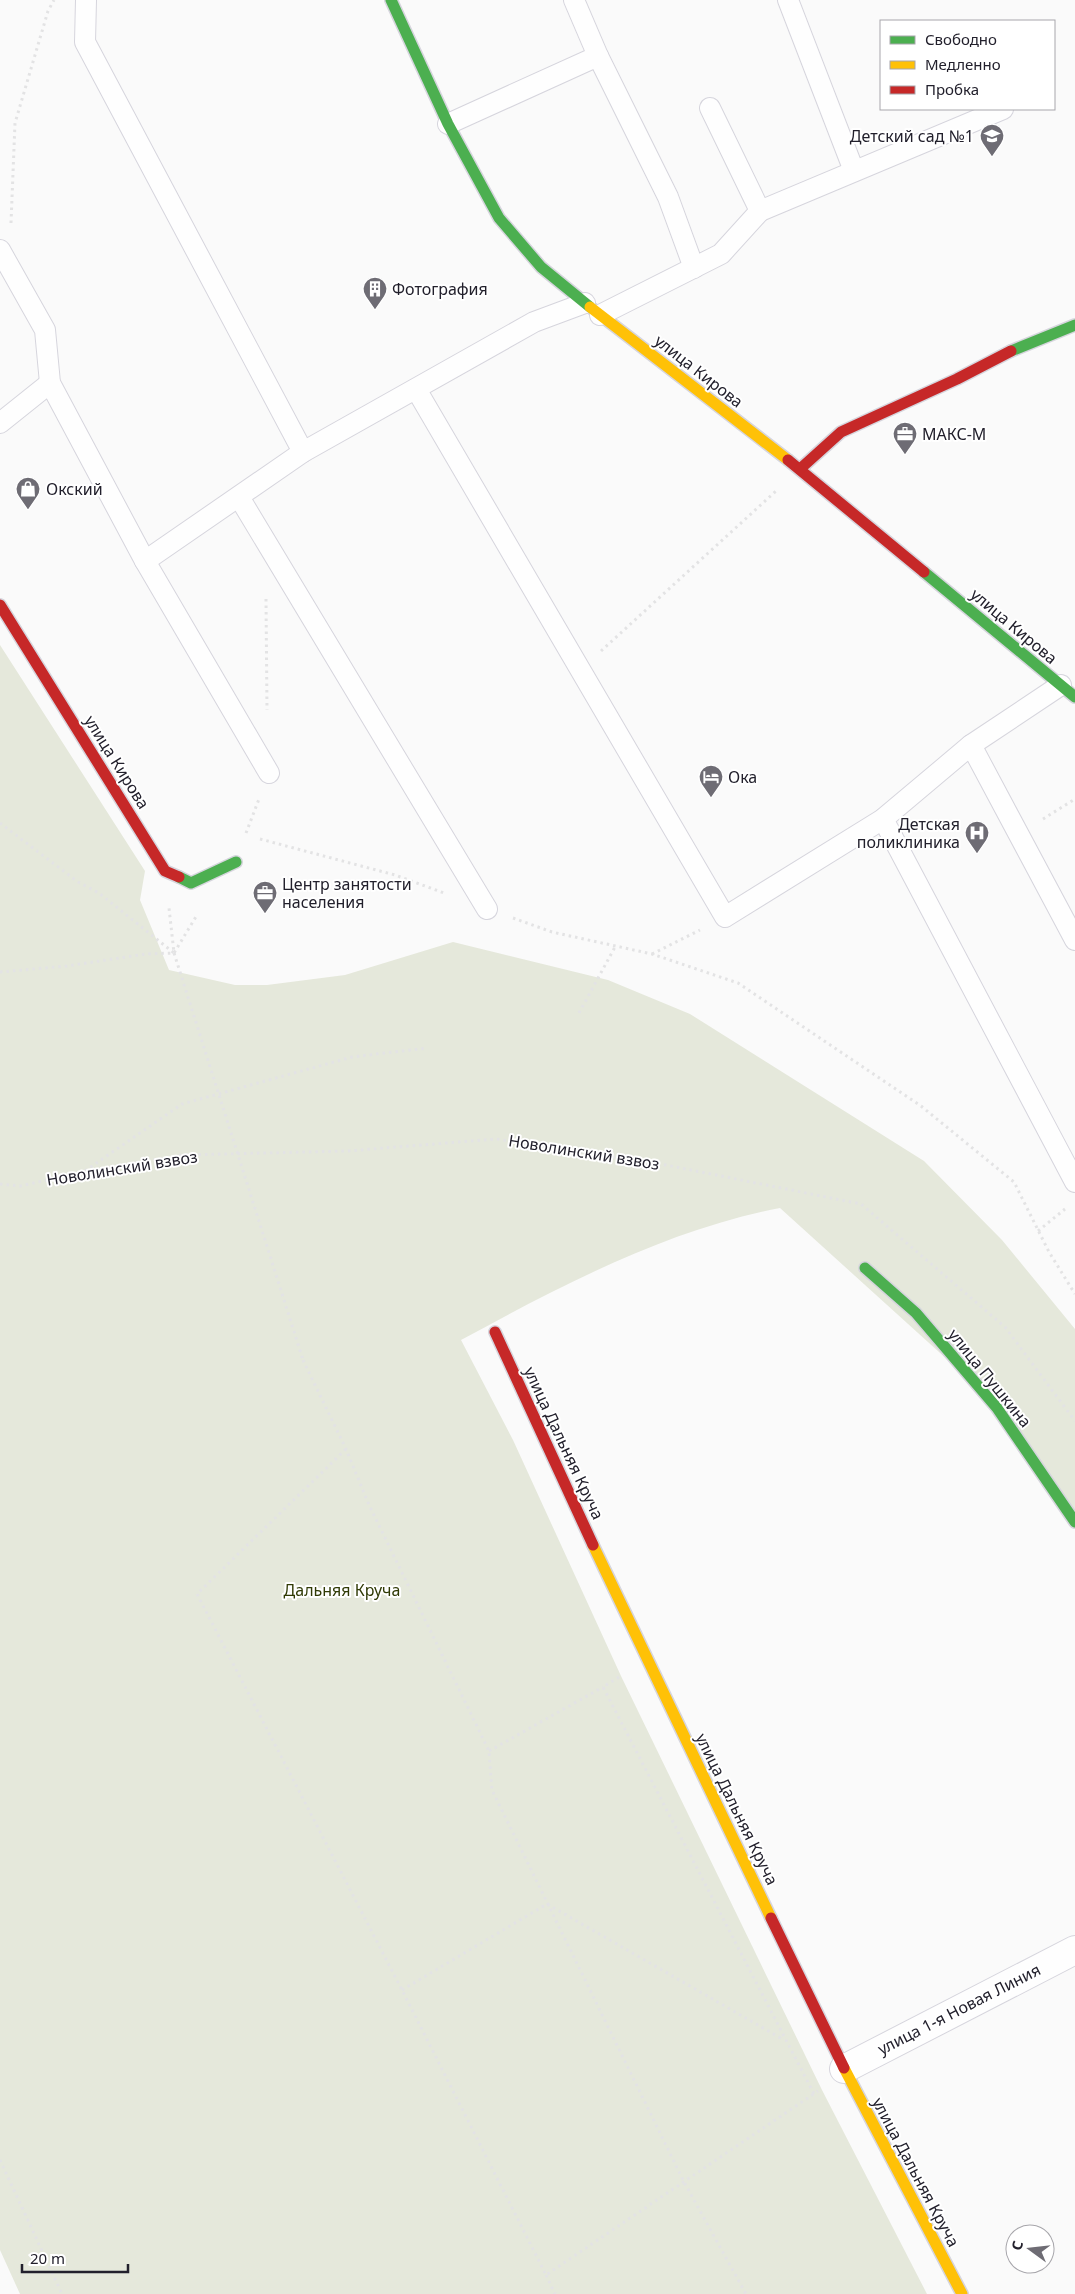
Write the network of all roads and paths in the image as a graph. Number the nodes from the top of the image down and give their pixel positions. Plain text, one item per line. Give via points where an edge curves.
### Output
1 (54, 0) edge
2 (86, 0) edge
3 (391, 0) edge
4 (574, 0) edge
5 (788, 0) edge
6 (598, 56) junction
7 (710, 108) dead end
8 (1001, 110) edge
9 (448, 124) junction
10 (854, 171) junction
11 (760, 211) junction
12 (4, 258) edge
13 (694, 268) junction
14 (592, 309) junction
15 (1075, 325) edge
16 (50, 383) junction
17 (416, 389) junction
18 (0, 423) edge
19 (304, 452) junction
20 (800, 469) junction
21 (238, 498) junction
22 (144, 561) junction
23 (266, 592) dead end
24 (0, 605) edge
25 (580, 670) junction
26 (1068, 691) edge
27 (267, 719) dead end
28 (971, 745) junction
29 (269, 772) joint
30 (1075, 800) edge
31 (883, 819) junction
32 (0, 823) edge
33 (1018, 834) junction
34 (236, 862) dead end
35 (166, 871) junction
36 (487, 908) junction
37 (198, 913) dead end
38 (725, 916) junction
39 (1075, 940) edge
40 (616, 947) junction
41 (174, 953) junction
42 (652, 954) junction
43 (0, 972) edge
44 (579, 1013) dead end
45 (427, 1048) dead end
46 (84, 1172) junction
47 (1075, 1182) edge
48 (0, 1184) edge
49 (1068, 1207) dead end
50 (1038, 1231) junction
51 (865, 1268) dead end
52 (1075, 1294) edge
53 (495, 1332) dead end
54 (1075, 1421) edge
55 (346, 1449) junction
56 (1075, 1522) edge
57 (633, 1633) junction
58 (603, 1687) junction
59 (489, 1751) junction
60 (547, 1904) junction
61 (1075, 1950) edge
62 (402, 1990) junction
63 (786, 2041) junction
64 (844, 2068) junction
65 (814, 2094) junction
66 (0, 2160) edge
67 (684, 2182) junction
68 (546, 2275) junction
69 (62, 2294) edge
70 (555, 2294) edge
71 (746, 2294) edge
72 (962, 2294) edge

1 - 12 path via 15,123
2 - 19 lane via 85,42
3 - 9 street, улица Кирова
4 - 6 lane
5 - 10 lane
6 - 9 lane
6 - 13 lane via 668,196
7 - 11 lane
8 - 10 lane
9 - 14 street, улица Кирова via 499,218 541,268
10 - 11 lane
11 - 13 lane via 721,254
12 - 16 lane via 45,330
13 - 14 lane
14 - 17 lane via 534,322
14 - 20 street, улица Кирова
15 - 20 street via 1011,351 841,432
16 - 18 lane
16 - 22 lane
17 - 19 lane
17 - 25 lane
19 - 21 lane
20 - 25 path
20 - 26 street, улица Кирова
21 - 22 lane
21 - 36 lane
22 - 29 lane
23 - 27 path
24 - 35 street, улица Кирова
25 - 38 lane
26 - 28 lane
28 - 31 lane
28 - 33 lane
29 - 36 path via 245,835 395,875
30 - 33 path
31 - 38 lane
31 - 47 lane
32 - 41 path via 78,882 99,893
33 - 39 lane
34 - 35 street via 190,883
35 - 41 path
36 - 40 path via 552,932
37 - 41 path
38 - 42 path
40 - 42 path
40 - 44 path
41 - 43 path
41 - 55 path, bridge via 303,1360
42 - 50 path via 738,983 921,1106 1014,1182
45 - 46 path via 352,1057 182,1104
46 - 48 path, Новолинский взвоз via 20,1186
46 - 54 path, Новолинский взвоз via 182,1155 347,1151 496,1139 666,1165 862,1204 1005,1327
49 - 50 path
50 - 52 path
51 - 56 street, улица Пушкина via 916,1313 997,1408
53 - 57 street, улица Дальняя Круча
55 - 59 path via 373,1514
55 - 62 path via 197,1594
57 - 58 path via 621,1676
57 - 64 street, улица Дальняя Круча
58 - 59 path
58 - 63 path
59 - 60 path via 492,1790
60 - 62 path
60 - 63 path
60 - 67 path
61 - 64 street, улица 1-я Новая Линия
62 - 68 path
63 - 65 path
64 - 65 path
64 - 72 street, улица Дальняя Круча
65 - 67 path
66 - 69 path
67 - 68 path
67 - 71 path
68 - 70 path

